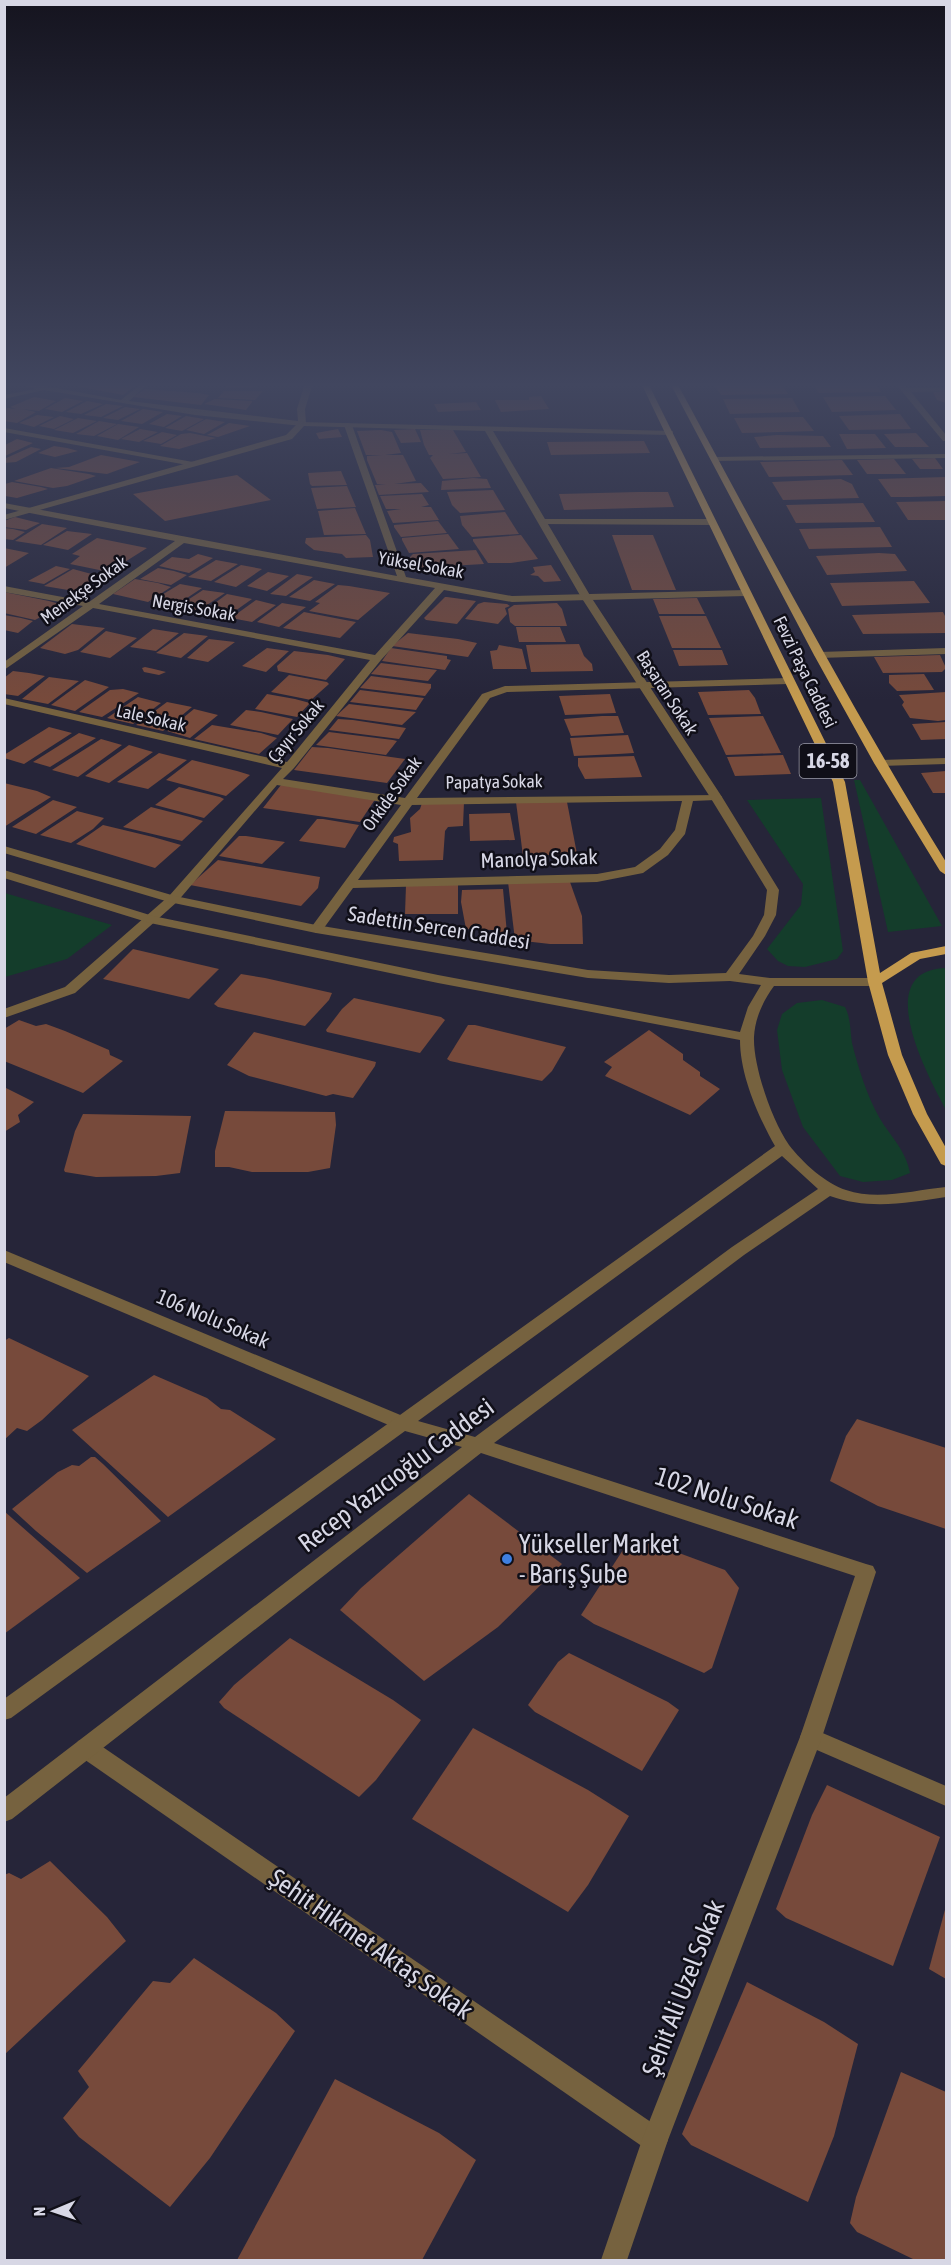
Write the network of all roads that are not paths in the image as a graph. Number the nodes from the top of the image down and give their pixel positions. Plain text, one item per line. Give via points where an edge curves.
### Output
1 (106, 489) edge
2 (370, 489) edge
3 (523, 489) edge
4 (696, 489) edge
5 (731, 489) edge
6 (4, 505) edge
7 (31, 510) junction
8 (4, 518) edge
9 (542, 522) junction
10 (712, 522) junction
11 (182, 540) junction
12 (402, 578) junction
13 (443, 585) junction
14 (4, 589) edge
15 (746, 592) junction
16 (586, 597) junction
17 (90, 606) junction
18 (946, 651) edge
19 (819, 655) junction
20 (377, 658) junction
21 (4, 667) edge
22 (788, 681) junction
23 (641, 685) junction
24 (4, 701) edge
25 (946, 761) edge
26 (880, 763) junction
27 (290, 766) junction
28 (274, 781) junction
29 (716, 797) junction
30 (688, 798) junction
31 (407, 802) junction
32 (4, 849) edge
33 (946, 871) edge
34 (4, 874) edge
35 (348, 884) junction
36 (173, 898) junction
37 (150, 919) junction
38 (316, 929) junction
39 (946, 950) edge
40 (730, 977) junction
41 (770, 982) junction
42 (875, 982) junction
43 (4, 1014) edge
44 (746, 1038) junction
45 (783, 1148) junction
46 (946, 1161) edge
47 (828, 1190) junction
48 (946, 1192) edge
49 (4, 1255) edge
50 (404, 1424) junction
51 (478, 1445) junction
52 (4, 1711) edge
53 (810, 1737) junction
54 (86, 1748) junction
55 (946, 1796) edge
56 (4, 1812) edge
57 (655, 2140) junction
58 (621, 2258) edge

1 - 7 street
2 - 12 street
3 - 9 street, Başaran Sokak
4 - 10 main road, Fevzi Paşa Caddesi / 16-58
5 - 19 main road, Fevzi Paşa Caddesi / 16-58
6 - 7 street, Yüksel Sokak
7 - 8 street
7 - 11 street, Yüksel Sokak
9 - 10 street
9 - 16 street, Başaran Sokak
10 - 15 main road, Fevzi Paşa Caddesi / 16-58
11 - 12 street, Yüksel Sokak
11 - 17 street, Menekşe Sokak
12 - 13 street, Yüksel Sokak
13 - 16 street, Yüksel Sokak via 512,599
13 - 20 street, Çayır Sokak
14 - 17 street, Nergis Sokak
15 - 16 street, Yüksel Sokak
15 - 22 main road, Fevzi Paşa Caddesi / 16-58
16 - 23 street, Başaran Sokak
17 - 20 street, Nergis Sokak
17 - 21 street, Menekşe Sokak
18 - 19 street
19 - 26 main road, Fevzi Paşa Caddesi / 16-58
20 - 27 street, Çayır Sokak
22 - 23 street
22 - 42 main road, Fevzi Paşa Caddesi / 16-58 via 838,782
23 - 29 street, Başaran Sokak
23 - 31 street, Orkide Sokak via 505,689 486,696
24 - 27 street, Lale Sokak
25 - 26 street
26 - 33 main road, Fevzi Paşa Caddesi / 16-58
27 - 28 street, Çayır Sokak
28 - 31 street, Papatya Sokak
28 - 36 street, Çayır Sokak
29 - 30 street, Papatya Sokak
29 - 40 street, Başaran Sokak via 773,890 770,915
30 - 31 street, Papatya Sokak
30 - 35 street, Manolya Sokak via 681,831 664,852 639,870 597,878
31 - 35 street, Orkide Sokak
32 - 36 street, Sadettin Sercen Caddesi
34 - 37 street
35 - 38 street, Orkide Sokak
36 - 37 street, Çayır Sokak
36 - 38 street, Sadettin Sercen Caddesi
37 - 43 street, Çayır Sokak via 70,990
37 - 44 street
38 - 40 street, Sadettin Sercen Caddesi via 588,974 669,979
39 - 42 main road via 916,956
40 - 41 street, Sadettin Sercen Caddesi
41 - 42 street, Sadettin Sercen Caddesi
41 - 44 street via 754,1004
42 - 46 main road, Fevzi Paşa Caddesi / 16-58 via 895,1055 920,1114
44 - 45 street via 758,1094
45 - 47 street
45 - 50 street, Recep Yazıcıoğlu Caddesi
47 - 48 street via 865,1199 900,1199
47 - 51 street, Recep Yazıcıoğlu Caddesi via 738,1251
49 - 50 street, 106 Nolu Sokak
50 - 51 street, 102 Nolu Sokak
50 - 52 street, Recep Yazıcıoğlu Caddesi
51 - 53 street, 102 Nolu Sokak via 866,1572
51 - 54 street, Recep Yazıcıoğlu Caddesi
53 - 55 street
53 - 57 street, Şehit Ali Uzel Sokak
54 - 56 street, Recep Yazıcıoğlu Caddesi
54 - 57 street, Şehit Hikmet Aktaş Sokak
57 - 58 street, Şehit Ali Uzel Sokak

